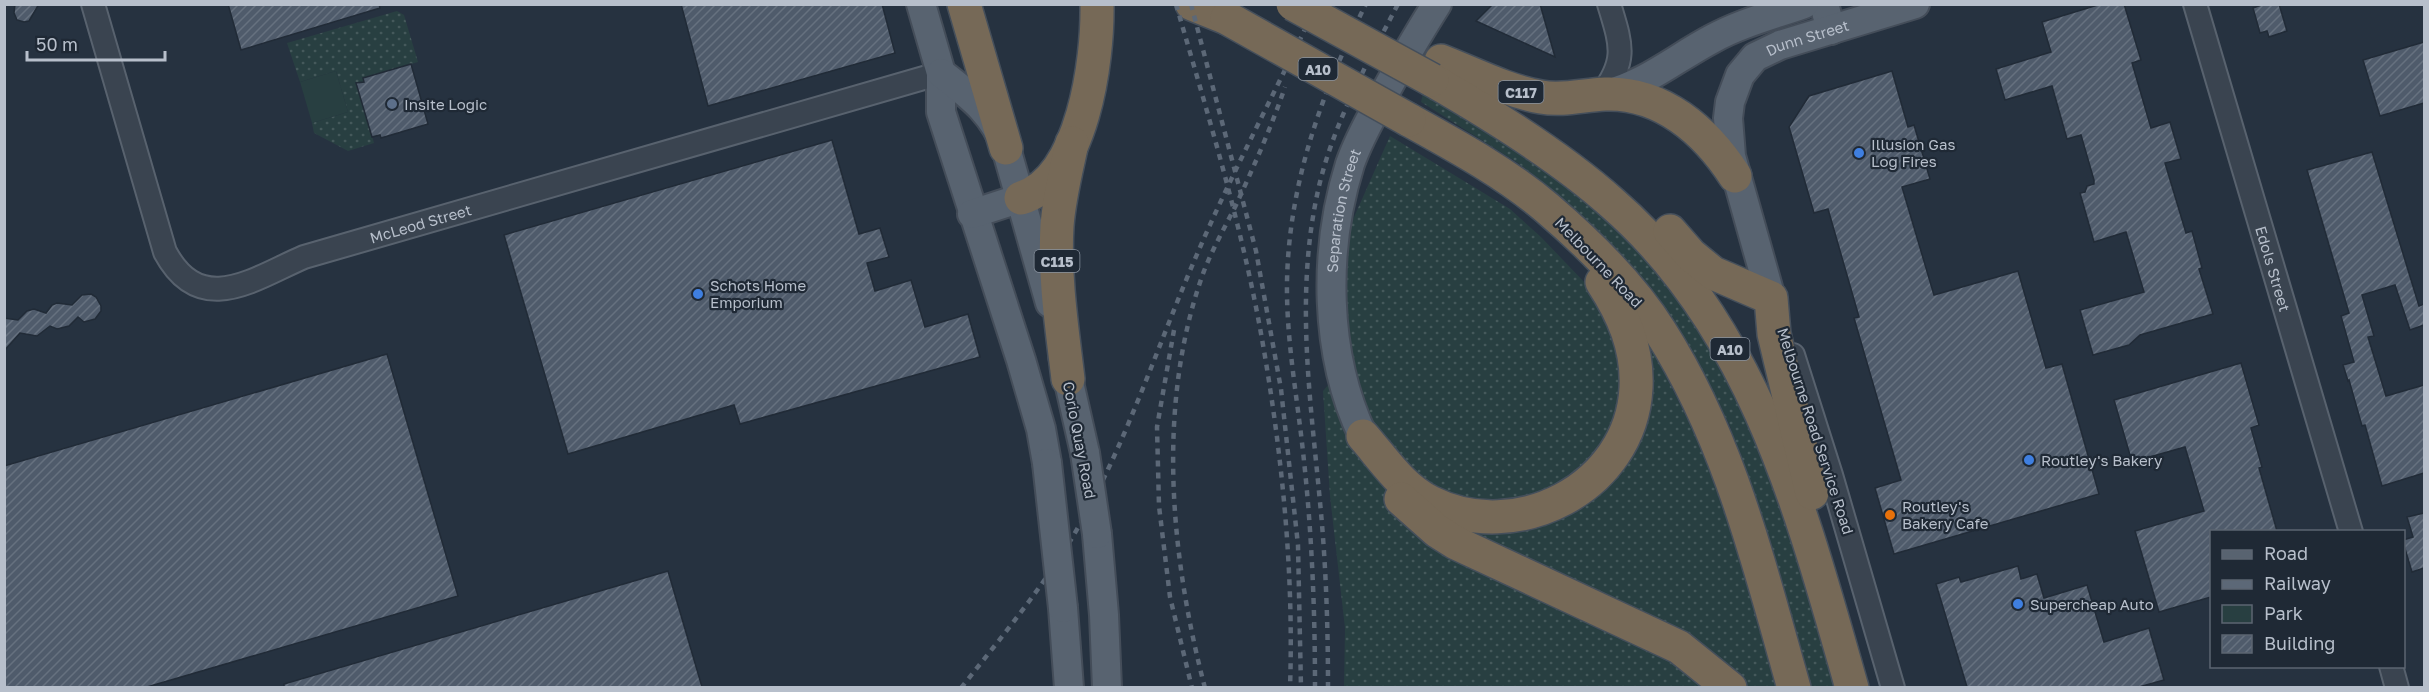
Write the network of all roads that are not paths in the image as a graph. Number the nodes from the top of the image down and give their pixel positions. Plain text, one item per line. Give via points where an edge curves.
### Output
1 (93, 4) edge
2 (921, 4) edge
3 (964, 4) edge
4 (1097, 4) edge
5 (1192, 4) edge
6 (1295, 4) edge
7 (1437, 4) edge
8 (1610, 4) edge
9 (1804, 4) edge
10 (1915, 4) edge
11 (2195, 4) edge
12 (1215, 11) edge
13 (1827, 17) edge
14 (1437, 71) junction
15 (941, 74) junction
16 (1604, 94) junction
17 (1471, 104) junction
18 (1072, 143) junction
19 (1006, 148) junction
20 (1735, 176) junction
21 (1021, 198) junction
22 (1545, 206) junction
23 (972, 214) junction
24 (1771, 298) junction
25 (1068, 379) junction
26 (1363, 435) junction
27 (2351, 530) edge
28 (1827, 602) junction
29 (2392, 668) edge
30 (1069, 686) edge
31 (1107, 687) edge
32 (1730, 687) edge
33 (1794, 687) edge
34 (1852, 687) edge
35 (1893, 687) edge
36 (2397, 687) edge

1 - 15 street, McLeod Street via 165,252 172,266 193,284 223,289 242,286 304,257
2 - 15 main road
3 - 19 highway, C115
4 - 18 highway, C115 via 1092,76
5 - 12 highway, Melbourne Road
6 - 14 highway, C117, bridge
7 - 26 main road, Separation Street via 1360,138 1342,195 1333,267 1335,335 1345,392
8 - 16 street via 1619,38 1620,64
9 - 16 main road, C117 via 1728,31 1650,77
10 - 13 main road, Dunn Street
11 - 27 street, Edols Street
12 - 22 highway, Melbourne Road / A10, bridge via 1496,171
13 - 20 main road, Dunn Street via 1767,50 1740,75 1728,118
14 - 16 highway, C117 via 1540,97
14 - 17 highway, A10
15 - 19 main road, Corio Quay Road via 980,104
15 - 23 main road via 941,112
16 - 20 highway via 1638,98 1674,111 1695,127
17 - 24 highway via 1556,138 1579,152 1622,184 1703,267
17 - 28 highway, A10 via 1613,203 1694,293 1732,352 1767,423 1790,482
18 - 21 highway via 1048,182
18 - 25 highway, C115 via 1056,246
19 - 21 main road, Corio Quay Road / C115
20 - 24 main road, Melbourne Road Service Road
21 - 23 main road
21 - 25 main road, Corio Quay Road / C115
22 - 26 highway via 1607,289 1633,347 1633,408 1610,459 1579,490 1542,509 1519,516 1476,517 1431,502 1412,491
22 - 33 highway, Melbourne Road / A10 via 1638,301 1702,406 1739,496
23 - 30 main road, bridge via 1041,429
24 - 28 highway via 1774,334 1815,504
24 - 35 street, Melbourne Road Service Road via 1812,412
25 - 31 main road, Corio Quay Road / C115, bridge via 1085,453 1097,534
26 - 32 highway via 1388,484 1437,531 1679,646
28 - 34 highway, A10
29 - 36 street

